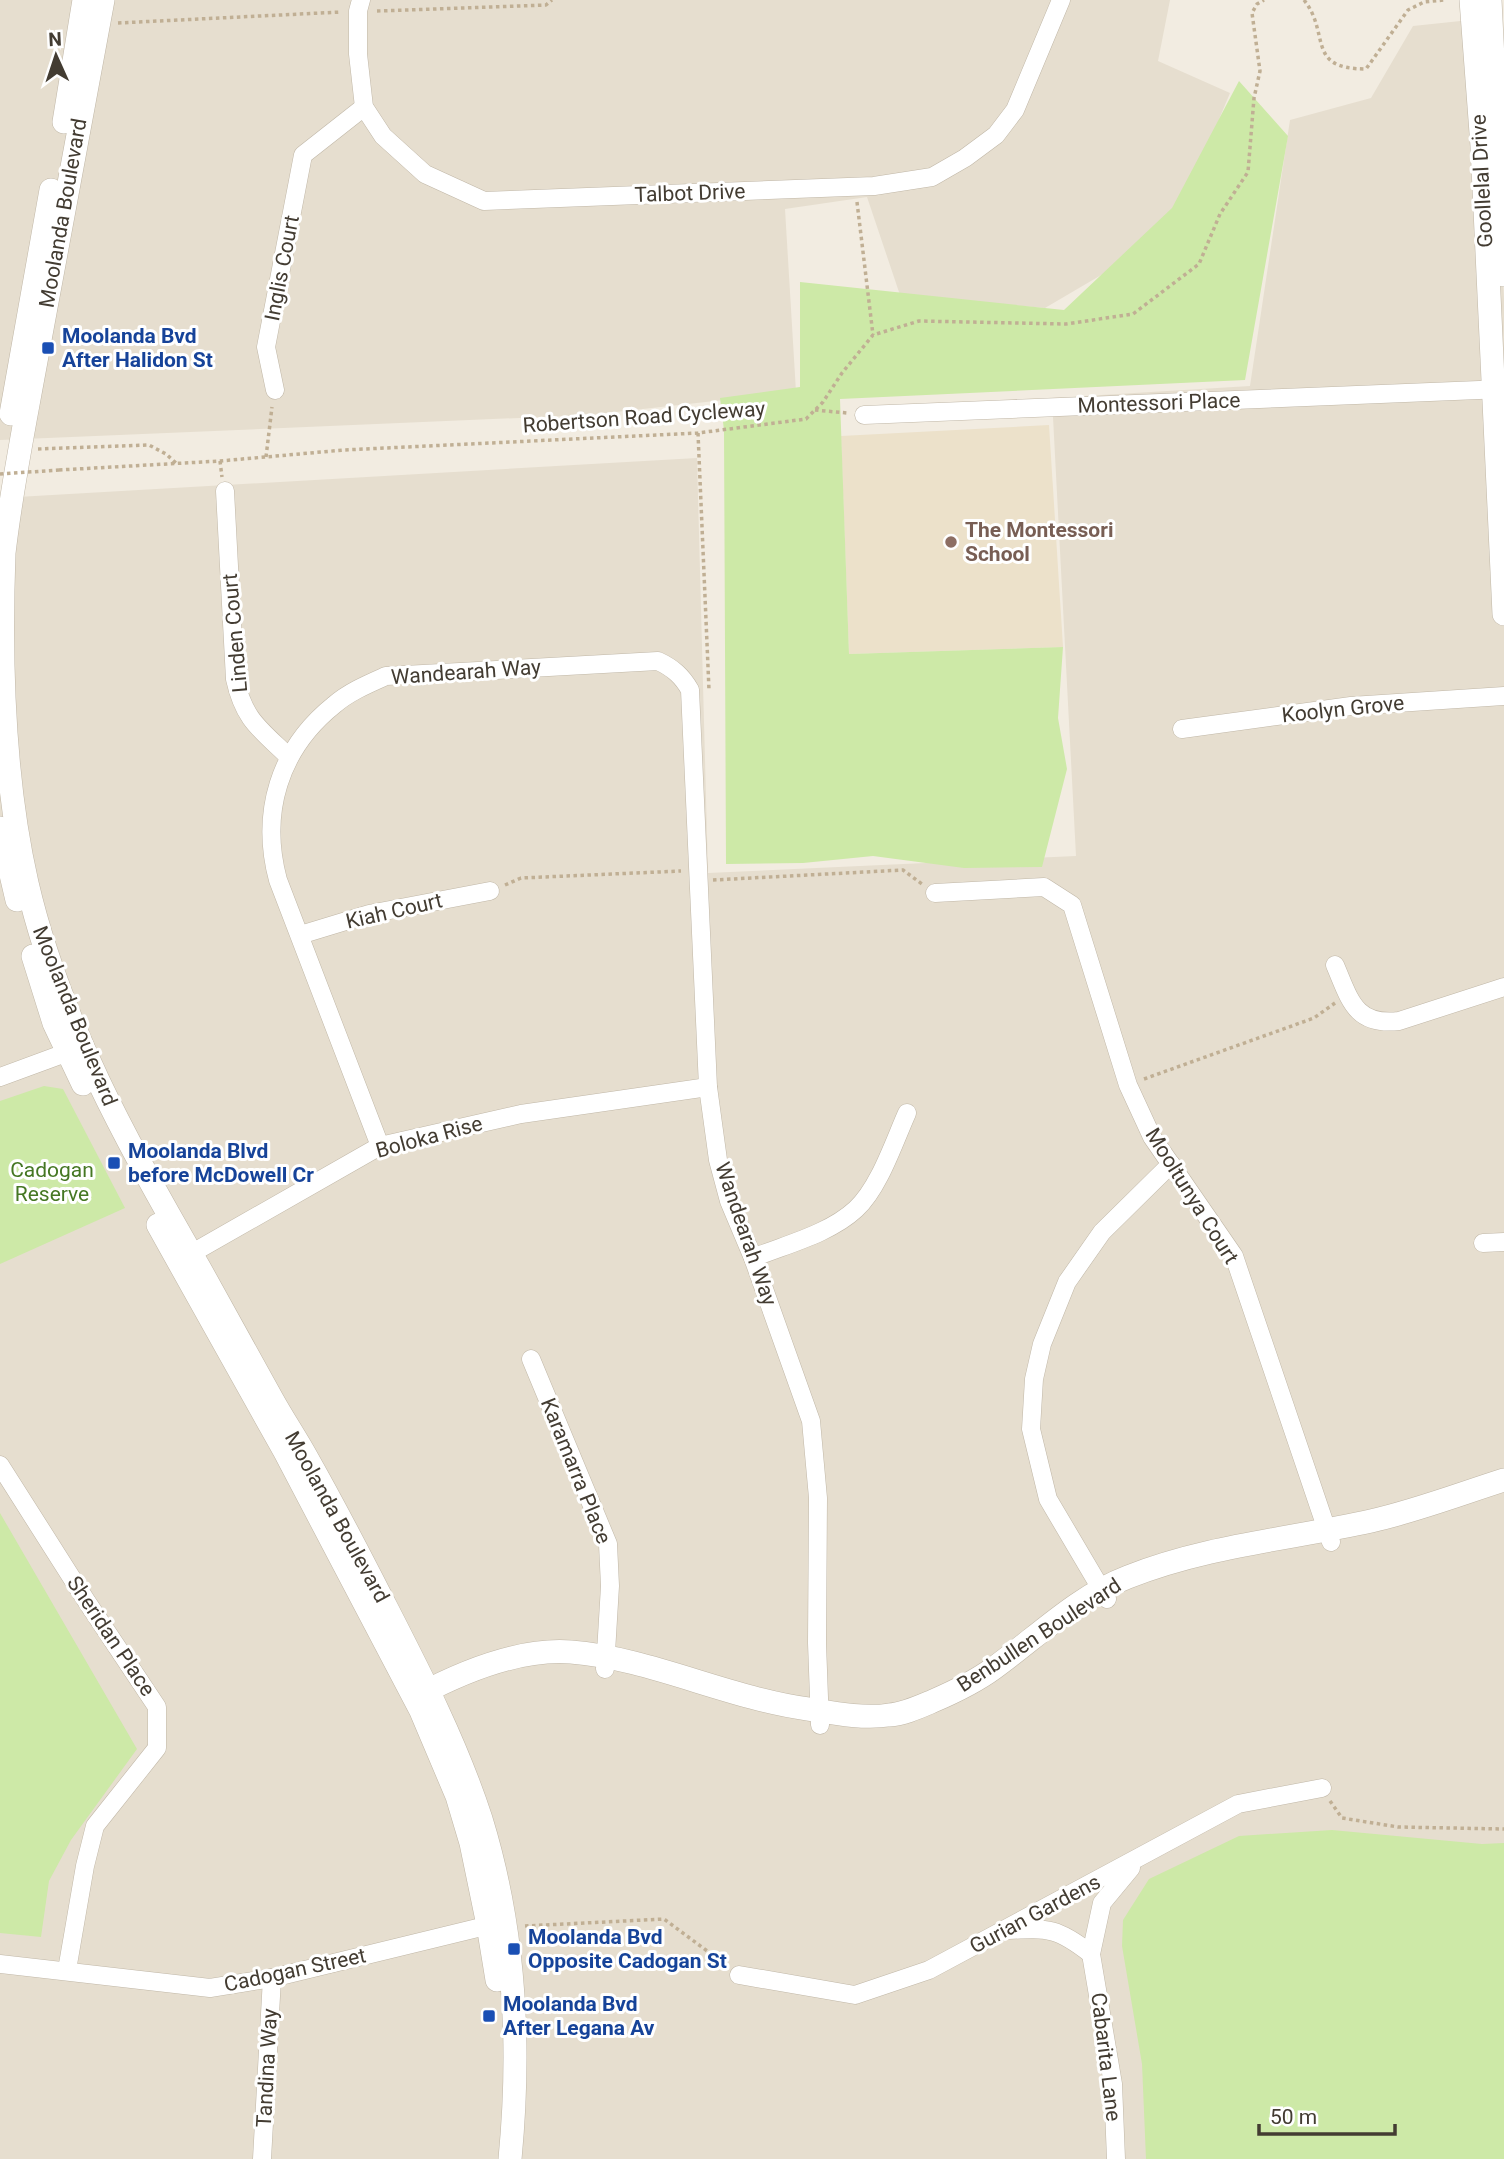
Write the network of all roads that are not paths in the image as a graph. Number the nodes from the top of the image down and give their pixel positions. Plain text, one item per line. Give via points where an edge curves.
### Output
1 (84, 0) edge
2 (103, 0) edge
3 (1061, 0) edge
4 (1471, 0) edge
5 (1490, 0) edge
6 (359, 6) edge
7 (364, 107) junction
8 (1504, 275) edge
9 (1499, 389) edge
10 (275, 390) road end
11 (864, 415) road end
12 (0, 487) edge
13 (225, 491) dead end
14 (1504, 614) edge
15 (1504, 696) edge
16 (1182, 729) dead end
17 (289, 757) junction
18 (0, 828) edge
19 (490, 891) road end
20 (935, 893) road end
21 (300, 935) junction
22 (1335, 965) dead end
23 (1504, 987) edge
24 (75, 1049) junction
25 (0, 1077) edge
26 (708, 1087) junction
27 (907, 1113) dead end
28 (380, 1146) junction
29 (1171, 1164) junction
30 (1504, 1241) edge
31 (1483, 1243) dead end
32 (184, 1258) junction
33 (753, 1258) junction
34 (531, 1359) dead end
35 (0, 1465) edge
36 (1504, 1480) edge
37 (1504, 1492) edge
38 (1329, 1536) junction
39 (1104, 1594) junction
40 (605, 1663) junction
41 (425, 1701) junction
42 (819, 1718) junction
43 (1322, 1788) road end
44 (1138, 1859) junction
45 (503, 1924) junction
46 (1002, 1931) junction
47 (1091, 1954) junction
48 (0, 1964) edge
49 (67, 1970) junction
50 (739, 1975) road end
51 (272, 1978) junction
52 (262, 2159) edge
53 (494, 2159) edge
54 (510, 2159) edge
55 (1116, 2159) edge

1 - 12 street, Moolanda Boulevard
2 - 24 street, Moolanda Boulevard via 20,450 1,606 6,765 38,923
3 - 7 street, Talbot Drive via 1015,110 996,135 932,177 855,186 484,201 425,174 383,136
4 - 9 street, Goollelal Drive
5 - 8 street, Goollelal Drive
6 - 7 street, Talbot Drive
7 - 10 street, Inglis Court via 303,155 266,347
9 - 11 street, Montessori Place
9 - 14 street, Goollelal Drive
13 - 17 street, Linden Court via 239,701 251,721
15 - 16 street, Koolyn Grove via 1351,706
17 - 21 street, Wandearah Way via 275,800 270,843 278,880
17 - 26 street, Wandearah Way via 335,704 386,676 659,661 671,667 690,690
18 - 24 street, Moolanda Boulevard via 54,1023
19 - 21 street, Kiah Court via 369,914
20 - 29 street, Mooltunya Court via 1044,887 1072,905 1128,1085 1152,1137
21 - 28 street, Wandearah Way
22 - 23 street via 1348,994 1367,1019 1382,1023
24 - 25 street
24 - 32 street, Moolanda Boulevard via 146,1175
26 - 28 street, Boloka Rise via 521,1114
26 - 33 street, Wandearah Way via 729,1201
27 - 33 street via 877,1180 858,1208 839,1222
28 - 32 street, Boloka Rise
29 - 38 street, Mooltunya Court via 1234,1256
29 - 39 street via 1102,1232 1067,1282 1042,1344 1034,1379 1031,1429 1048,1499
30 - 31 street
32 - 41 street, Moolanda Boulevard via 326,1492
33 - 42 street, Wandearah Way via 811,1421 818,1498
34 - 40 street, Karamarra Place via 608,1544
35 - 49 street, Sheridan Place via 157,1707 157,1748 95,1826
36 - 38 street, Benbullen Boulevard
37 - 38 street, Benbullen Boulevard via 1398,1527
38 - 39 street, Benbullen Boulevard
39 - 42 street, Benbullen Boulevard via 985,1689 931,1716 877,1728
40 - 41 street, Benbullen Boulevard via 570,1652 533,1653 487,1667
40 - 42 street, Benbullen Boulevard via 715,1701
41 - 45 street, Moolanda Boulevard via 482,1821
43 - 44 street, Gurian Gardens via 1238,1804
44 - 46 street, Gurian Gardens
44 - 47 street, Cabarita Lane via 1102,1903
45 - 51 street, Cadogan Street
45 - 53 street, Moolanda Boulevard via 494,1955 500,2029
45 - 54 street, Moolanda Boulevard via 515,2039
46 - 47 street via 1046,1928
46 - 50 street, Gurian Gardens via 929,1969 855,1995
47 - 55 street, Cabarita Lane via 1113,2084
48 - 49 street, Cadogan Street
49 - 51 street, Cadogan Street via 210,1988
51 - 52 street, Tandina Way

